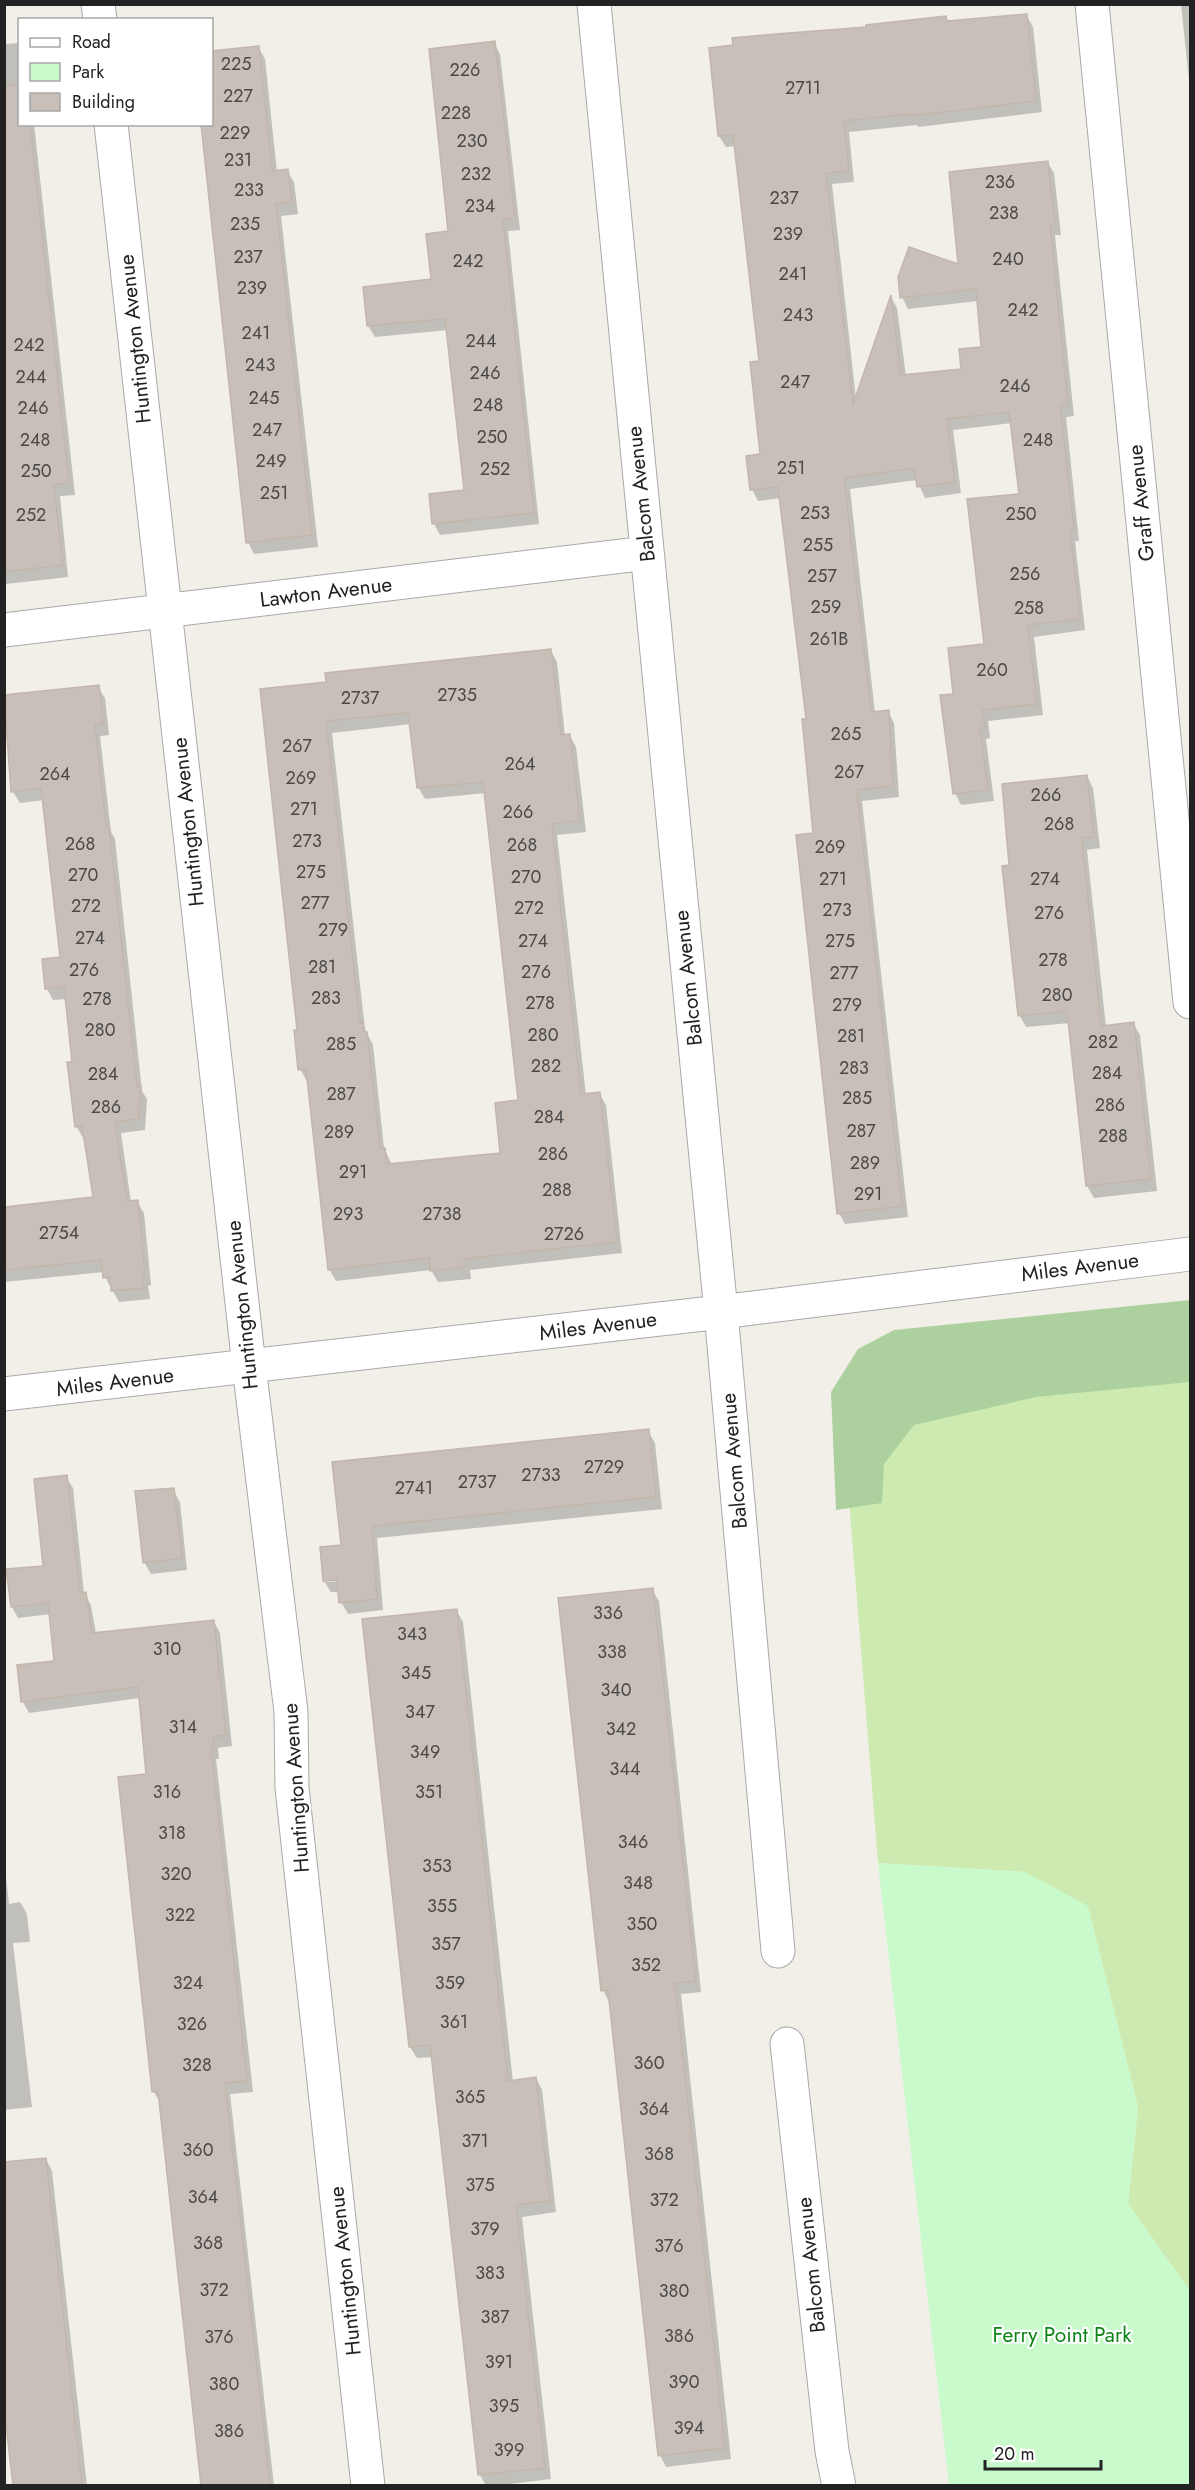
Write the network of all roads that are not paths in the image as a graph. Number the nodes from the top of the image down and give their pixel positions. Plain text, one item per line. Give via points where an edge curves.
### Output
1 (594, 4) edge
2 (1092, 4) edge
3 (111, 126) edge
4 (647, 553) junction
5 (164, 612) junction
6 (4, 630) edge
7 (1191, 1002) edge
8 (1191, 1254) edge
9 (721, 1312) junction
10 (249, 1366) junction
11 (4, 1394) edge
12 (778, 1951) dead end
13 (787, 2044) dead end
14 (368, 2486) edge
15 (839, 2486) edge

1 - 4 street, Balcom Avenue
2 - 7 street, Graff Avenue
3 - 5 street, Huntington Avenue
4 - 5 street, Lawton Avenue
4 - 9 street, Balcom Avenue
5 - 6 street, Lawton Avenue
5 - 10 street, Huntington Avenue
8 - 9 street, Miles Avenue
9 - 10 street, Miles Avenue
9 - 12 street, Balcom Avenue
10 - 11 street, Miles Avenue
10 - 14 street, Huntington Avenue via 291,1712 292,1788
13 - 15 street, Balcom Avenue

